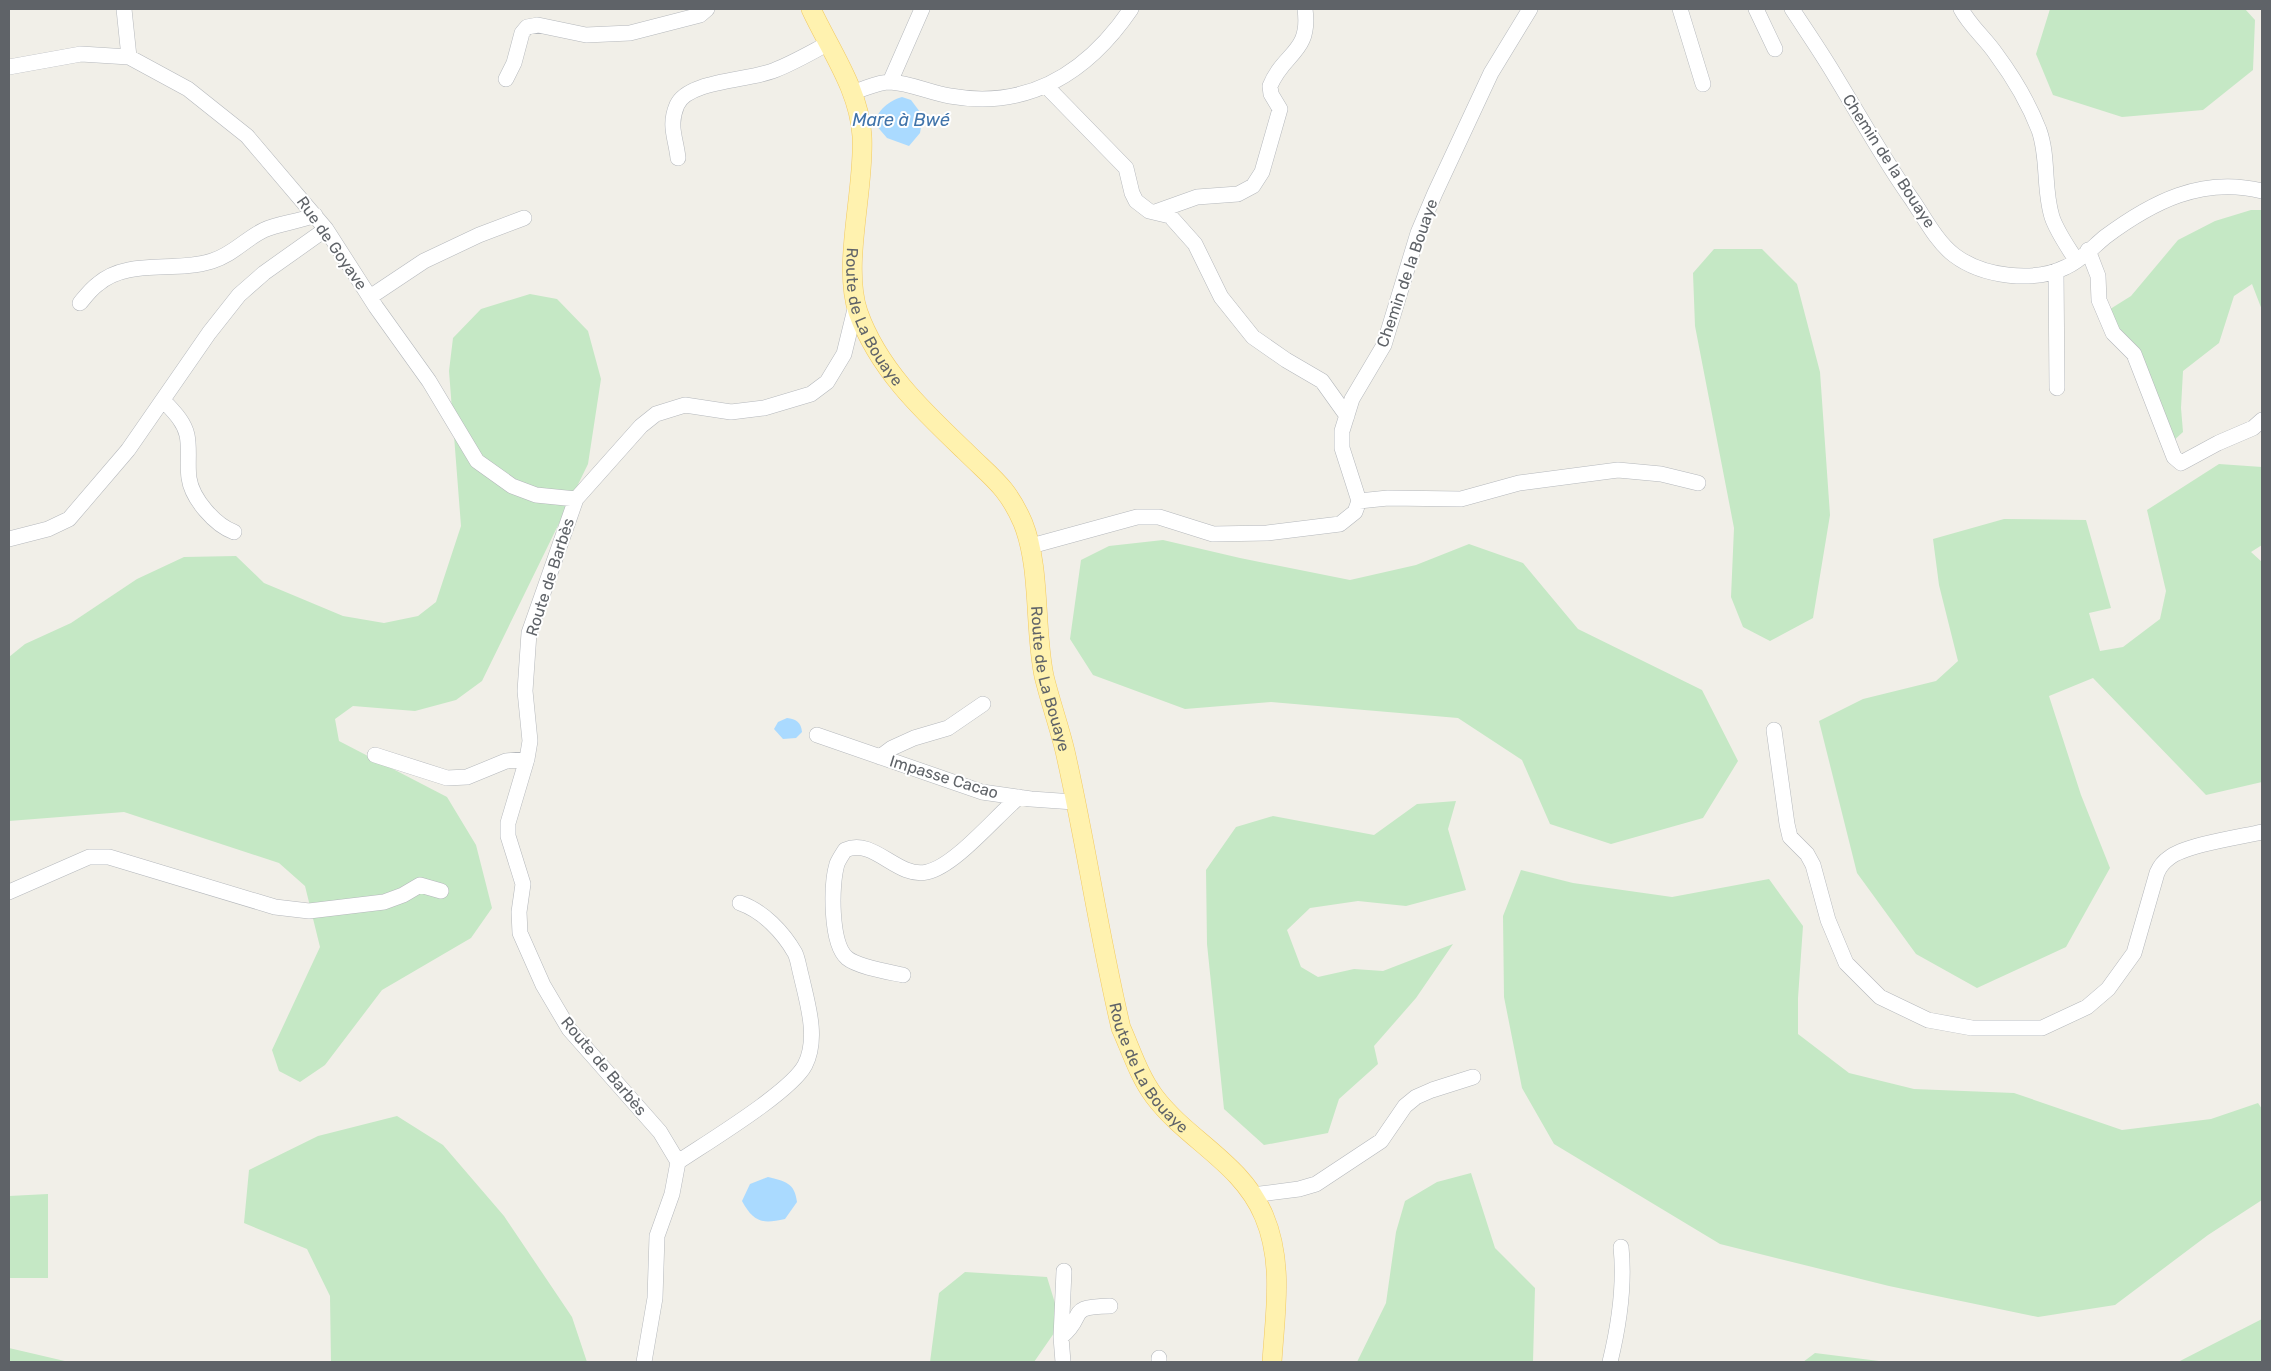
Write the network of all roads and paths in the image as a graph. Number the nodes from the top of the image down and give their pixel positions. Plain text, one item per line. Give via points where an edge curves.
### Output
1 (124, 9) edge
2 (707, 9) edge
3 (811, 9) edge
4 (922, 9) edge
5 (1131, 9) edge
6 (1305, 9) edge
7 (1530, 9) edge
8 (1680, 9) edge
9 (1756, 9) edge
10 (1792, 9) edge
11 (1961, 9) edge
12 (827, 44) junction
13 (1775, 49) dead end
14 (129, 57) junction
15 (9, 67) edge
16 (506, 79) dead end
17 (890, 82) junction
18 (1703, 84) dead end
19 (1046, 86) junction
20 (854, 92) junction
21 (678, 158) dead end
22 (2262, 191) edge
23 (1156, 212) junction
24 (315, 215) junction
25 (524, 218) dead end
26 (326, 229) junction
27 (2088, 250) junction
28 (2076, 260) junction
29 (2056, 271) junction
30 (370, 297) junction
31 (80, 303) dead end
32 (856, 306) junction
33 (2057, 388) dead end
34 (164, 400) junction
35 (1347, 416) junction
36 (2262, 420) edge
37 (1698, 483) dead end
38 (576, 499) junction
39 (1359, 501) junction
40 (234, 532) dead end
41 (9, 539) edge
42 (1031, 546) junction
43 (983, 704) dead end
44 (1774, 730) dead end
45 (817, 735) dead end
46 (376, 755) dead end
47 (880, 757) junction
48 (527, 759) junction
49 (1018, 797) junction
50 (1074, 802) junction
51 (2262, 832) edge
52 (441, 891) dead end
53 (9, 892) edge
54 (740, 903) dead end
55 (903, 976) dead end
56 (1474, 1077) dead end
57 (678, 1162) junction
58 (1252, 1195) junction
59 (1621, 1247) dead end
60 (1064, 1271) dead end
61 (1110, 1306) dead end
62 (1061, 1337) junction
63 (644, 1362) edge
64 (1063, 1362) edge
65 (1272, 1362) edge
66 (1610, 1362) edge

1 - 14 street
2 - 16 street via 700,15 630,33 586,35 538,25 527,27
3 - 12 main road, Route de La Bouaye
4 - 17 street
5 - 19 street via 1098,49
6 - 23 street via 1308,26 1305,38 1270,86 1280,109 1262,172 1253,186 1238,194 1197,196
7 - 35 street, Chemin de la Bouaye via 1491,73 1435,193 1418,233 1384,345 1352,399
8 - 18 street
9 - 13 street
10 - 29 street, Chemin de la Bouaye via 1900,182 1953,254 1968,264 1996,273 2027,276
11 - 28 street via 2018,87 2038,130 2045,152 2052,218
12 - 20 main road, Route de La Bouaye
12 - 21 street via 775,70 750,78 709,84 688,92 677,104 672,123
14 - 15 street, Rue de Goyave via 81,54
14 - 24 street, Rue de Goyave via 188,89 247,136
17 - 19 street via 950,96 994,100 1020,96
17 - 20 street
19 - 23 street via 1126,168 1136,202
20 - 32 main road, Route de La Bouaye via 862,137 852,283
22 - 27 street, Chemin de la Bouaye via 2222,185 2174,197 2146,210
23 - 35 street via 1170,216 1195,244 1221,297 1253,336 1322,381
24 - 26 street, Rue de Goyave
24 - 31 street via 264,230 238,250 207,263 119,271 98,284
25 - 30 street via 478,235 424,261
26 - 30 street, Rue de Goyave
26 - 34 street via 239,294 209,332
27 - 28 street, Chemin de la Bouaye
27 - 36 street via 2098,276 2099,300 2112,333 2134,354 2174,457 2181,463 2253,428
28 - 29 street, Chemin de la Bouaye
29 - 33 street
30 - 38 street, Rue de Goyave via 429,381 477,461 512,486 536,495
32 - 38 street, Route de Barbès via 844,354 827,382 811,394 764,408 731,412 685,405 669,408 640,426
32 - 42 main road, Route de La Bouaye via 874,345 894,377 938,425 1002,485 1024,525
34 - 40 street via 182,421 187,434 189,478 193,490 215,521
34 - 41 street via 128,450 69,518 48,529
35 - 39 street, Chemin de la Bouaye via 1342,431 1342,448
37 - 39 street via 1661,474 1618,470 1519,483 1461,499
38 - 48 street, Route de Barbès via 529,633 525,691 530,740
39 - 42 street via 1355,512 1340,524 1267,533 1212,534 1159,517 1137,517
42 - 50 main road, Route de La Bouaye via 1040,650
43 - 47 street via 948,728 914,738
44 - 51 street via 1790,837 1813,865 1828,920 1846,963 1880,997 1928,1020 1972,1028 2042,1028 2087,1007 2108,989 2134,953 2162,863 2170,856 2188,850
45 - 47 street, Impasse Cacao
46 - 48 street via 447,778 467,777 506,761
47 - 49 street, Impasse Cacao via 982,792
48 - 57 street, Route de Barbès via 508,823 508,836 523,884 520,933 543,985 569,1029 660,1132
49 - 50 street, Impasse Cacao
49 - 55 street via 965,848 929,872 918,873 902,868 858,847 845,850 838,862 834,882 835,929 842,950 847,958 856,962
50 - 58 main road, Route de La Bouaye via 1118,1012 1136,1063 1154,1096 1231,1168
52 - 53 street via 420,885 403,896 384,902 309,911 274,907 109,857 89,858
54 - 57 street via 773,924 796,954 809,1011 809,1052 805,1065 776,1094
56 - 58 street via 1416,1098 1405,1106 1381,1142 1316,1184
57 - 63 street via 672,1194 657,1236 655,1298
58 - 65 main road, Route de La Bouaye via 1264,1216 1277,1271 1278,1303
59 - 66 street via 1623,1265 1618,1328
60 - 62 street
61 - 62 street via 1082,1308 1072,1328
62 - 64 street

